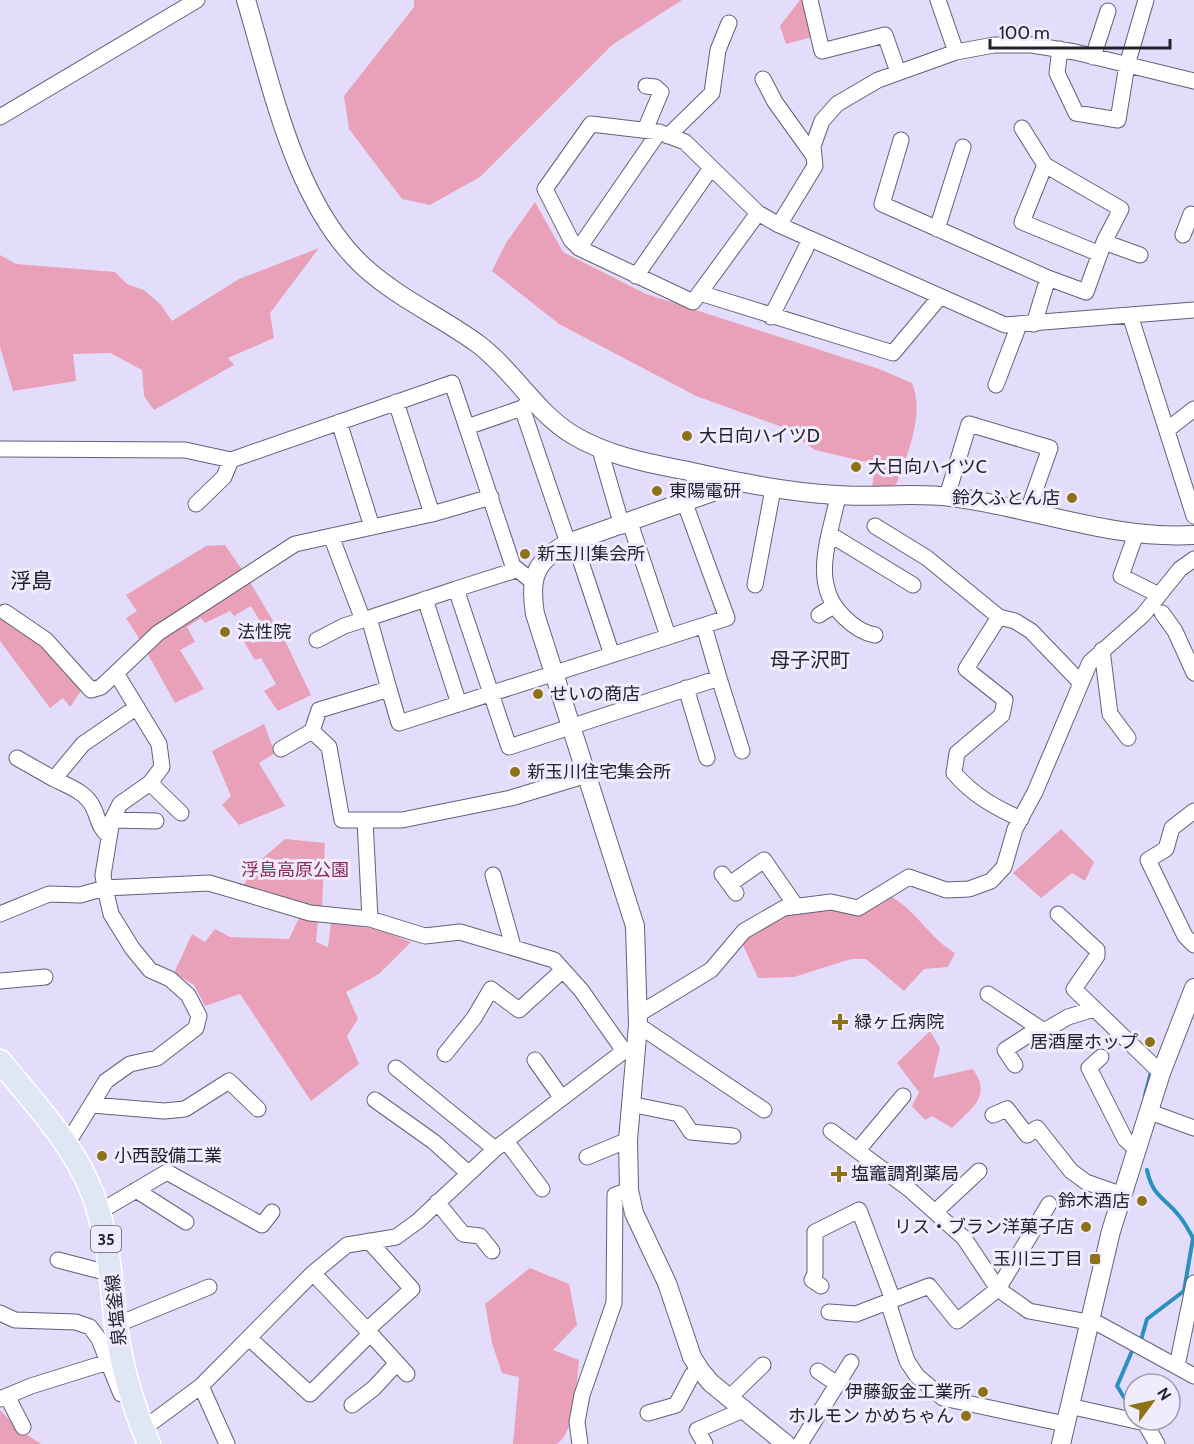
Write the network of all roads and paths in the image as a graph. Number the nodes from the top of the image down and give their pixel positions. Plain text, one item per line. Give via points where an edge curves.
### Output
1 (197, 0) edge
2 (246, 0) edge
3 (810, 0) edge
4 (938, 0) edge
5 (1146, 0) edge
6 (1108, 10) dead end
7 (729, 23) dead end
8 (1060, 50) junction
9 (956, 52) junction
10 (1093, 57) junction
11 (1127, 65) junction
12 (898, 72) junction
13 (763, 80) dead end
14 (1194, 81) edge
15 (646, 86) dead end
16 (0, 117) edge
17 (1022, 128) dead end
18 (657, 133) junction
19 (901, 140) dead end
20 (963, 147) dead end
21 (813, 154) junction
22 (1045, 165) junction
23 (711, 168) junction
24 (758, 213) junction
25 (1194, 215) edge
26 (779, 225) junction
27 (937, 229) junction
28 (1183, 236) dead end
29 (579, 248) junction
30 (806, 248) dead end
31 (1102, 248) junction
32 (1140, 255) dead end
33 (636, 276) junction
34 (1048, 278) junction
35 (700, 293) junction
36 (939, 298) junction
37 (1194, 310) edge
38 (1130, 315) junction
39 (771, 317) junction
40 (1026, 324) junction
41 (996, 385) dead end
42 (396, 402) junction
43 (527, 404) junction
44 (1194, 409) edge
45 (339, 422) junction
46 (467, 427) junction
47 (1167, 430) junction
48 (0, 449) edge
49 (600, 450) junction
50 (231, 460) junction
51 (738, 483) junction
52 (773, 489) junction
53 (838, 495) junction
54 (947, 496) junction
55 (491, 497) junction
56 (684, 501) junction
57 (196, 504) dead end
58 (1027, 513) junction
59 (432, 514) junction
60 (1194, 516) edge
61 (626, 524) junction
62 (875, 526) dead end
63 (372, 527) junction
64 (1136, 534) junction
65 (831, 535) junction
66 (1194, 535) edge
67 (331, 536) junction
68 (571, 542) junction
69 (1194, 559) edge
70 (516, 570) junction
71 (533, 582) junction
72 (755, 585) dead end
73 (913, 585) dead end
74 (456, 589) junction
75 (1158, 595) junction
76 (425, 599) junction
77 (833, 606) junction
78 (5, 612) dead end
79 (1162, 613) dead end
80 (819, 615) dead end
81 (999, 617) junction
82 (366, 619) junction
83 (704, 626) junction
84 (875, 635) dead end
85 (668, 636) junction
86 (317, 640) dead end
87 (1102, 650) junction
88 (612, 655) junction
89 (116, 673) junction
90 (1194, 673) edge
91 (555, 674) junction
92 (719, 678) junction
93 (1080, 682) junction
94 (686, 688) junction
95 (389, 689) junction
96 (492, 695) junction
97 (459, 704) junction
98 (137, 707) junction
99 (572, 725) junction
100 (312, 731) junction
101 (1128, 738) dead end
102 (281, 749) dead end
103 (742, 751) dead end
104 (17, 758) dead end
105 (707, 758) dead end
106 (587, 775) junction
107 (54, 779) junction
108 (150, 783) junction
109 (1194, 811) edge
110 (181, 813) dead end
111 (1021, 819) junction
112 (112, 820) junction
113 (365, 820) junction
114 (156, 821) dead end
115 (109, 836) junction
116 (493, 875) dead end
117 (729, 884) dead end
118 (105, 888) junction
119 (796, 906) junction
120 (0, 914) edge
121 (1058, 914) dead end
122 (370, 919) junction
123 (1194, 945) edge
124 (513, 946) junction
125 (563, 970) junction
126 (45, 977) dead end
127 (0, 981) edge
128 (1194, 988) edge
129 (988, 993) dead end
130 (1094, 1009) junction
131 (637, 1020) junction
132 (1039, 1028) junction
133 (629, 1050) junction
134 (445, 1054) dead end
135 (1101, 1057) dead end
136 (535, 1060) dead end
137 (0, 1061) edge
138 (1015, 1065) dead end
139 (396, 1068) dead end
140 (1161, 1073) junction
141 (903, 1095) dead end
142 (561, 1097) junction
143 (375, 1100) dead end
144 (630, 1104) junction
145 (92, 1105) junction
146 (258, 1109) dead end
147 (764, 1110) dead end
148 (1150, 1112) junction
149 (993, 1115) dead end
150 (1194, 1128) edge
151 (831, 1131) dead end
152 (733, 1136) dead end
153 (628, 1140) junction
154 (67, 1144) junction
155 (500, 1145) junction
156 (858, 1150) junction
157 (1137, 1150) junction
158 (587, 1157) dead end
159 (979, 1171) dead end
160 (468, 1173) junction
161 (542, 1189) dead end
162 (136, 1190) junction
163 (629, 1190) junction
164 (1123, 1195) junction
165 (437, 1202) junction
166 (1049, 1204) dead end
167 (99, 1212) junction
168 (272, 1212) dead end
169 (935, 1212) junction
170 (186, 1222) dead end
171 (369, 1241) junction
172 (492, 1251) dead end
173 (58, 1260) dead end
174 (313, 1273) junction
175 (112, 1274) junction
176 (813, 1281) dead end
177 (1194, 1283) edge
178 (208, 1287) dead end
179 (998, 1289) junction
180 (890, 1301) junction
181 (1192, 1308) edge
182 (829, 1312) dead end
183 (0, 1313) edge
184 (1088, 1322) junction
185 (116, 1325) junction
186 (369, 1332) junction
187 (249, 1338) junction
188 (108, 1362) junction
189 (851, 1362) dead end
190 (763, 1365) dead end
191 (1177, 1366) junction
192 (700, 1370) junction
193 (818, 1371) dead end
194 (1194, 1376) edge
195 (837, 1384) junction
196 (201, 1386) junction
197 (131, 1396) junction
198 (4, 1397) edge
199 (729, 1398) junction
200 (352, 1405) dead end
201 (1069, 1406) junction
202 (743, 1410) junction
203 (648, 1413) dead end
204 (1065, 1424) junction
205 (23, 1426) dead end
206 (146, 1437) edge
207 (227, 1444) edge
208 (580, 1444) edge
209 (705, 1444) edge
210 (786, 1444) edge
211 (800, 1444) edge
212 (1061, 1444) edge
213 (1157, 1444) edge

1 - 16 street
2 - 43 street via 280,121 321,210 342,245 407,300 480,345 503,364
3 - 12 street via 822,51 885,35
4 - 9 street
5 - 11 street
6 - 10 street
7 - 18 street via 718,50 712,93
8 - 9 street via 994,45
8 - 10 street
8 - 11 street via 1057,73 1076,113 1118,120
9 - 12 street
10 - 11 street
11 - 14 street
12 - 21 street via 837,104 822,121
13 - 21 street
15 - 18 street via 660,92
17 - 22 street
18 - 23 street via 686,142
18 - 29 street
18 - 29 street via 591,124 545,189
19 - 27 street via 882,204
20 - 27 street
21 - 26 street via 815,166
22 - 31 street via 1120,209
22 - 31 street via 1022,222
23 - 24 street
23 - 33 street
24 - 26 street
24 - 35 street
25 - 28 street via 1191,214
26 - 36 street
27 - 34 street
29 - 33 street
30 - 39 street
31 - 32 street
31 - 34 street via 1086,292
33 - 35 street via 693,302
34 - 40 street
35 - 39 street
36 - 39 street via 893,353
36 - 40 street via 1005,325
37 - 38 street
38 - 40 street
38 - 47 street
40 - 41 street
42 - 45 street
42 - 46 street via 452,383
42 - 59 street
43 - 46 street
43 - 49 street
43 - 68 street
44 - 47 street
45 - 50 street
45 - 63 street
46 - 55 street
47 - 60 street
48 - 50 street via 185,450
49 - 51 street
49 - 61 street
50 - 57 street via 224,477
51 - 52 street
51 - 56 street
52 - 53 street
52 - 72 street
53 - 54 street
53 - 65 street
54 - 58 street
54 - 58 street via 969,424 1050,448
55 - 59 street
55 - 70 street
56 - 61 street
56 - 83 street via 727,618
58 - 64 street
59 - 63 street
61 - 68 street
61 - 85 street
62 - 81 street via 927,558
63 - 67 street
64 - 66 street
64 - 75 street via 1121,576
65 - 73 street
65 - 77 street via 823,568 826,594
67 - 82 street
67 - 89 street via 295,544 158,633
68 - 71 street via 553,551
68 - 88 street
69 - 75 street
70 - 71 street
70 - 74 street
71 - 91 street via 535,614
74 - 76 street
74 - 96 street
75 - 87 street via 1143,615
76 - 82 street
76 - 97 street
77 - 80 street
77 - 84 street via 850,624
78 - 89 street via 46,640 91,690 101,687
79 - 90 street
81 - 93 street via 1016,621 1031,631
81 - 111 street via 966,669 1005,700 1006,706 1002,715 957,753 954,773 968,790
82 - 86 street
82 - 95 street
83 - 85 street
83 - 92 street
85 - 88 street
87 - 93 street via 1090,662
87 - 101 street via 1110,714
88 - 91 street
89 - 98 street
91 - 96 street
91 - 99 street
92 - 94 street
92 - 103 street
93 - 111 street
94 - 99 street
94 - 105 street
95 - 97 street via 399,723
95 - 100 street via 319,710
96 - 97 street
96 - 99 street via 509,747
98 - 107 street via 83,744
98 - 108 street via 159,744 162,767
99 - 106 street
100 - 102 street
100 - 113 street via 329,747 342,820
104 - 107 street
106 - 113 street via 511,798 402,820
106 - 131 street via 635,926
107 - 115 street via 87,798 100,829
108 - 110 street
108 - 112 street via 120,804
109 - 123 street via 1172,828 1166,849 1148,860 1185,936
111 - 119 street via 1004,867 991,881 969,889 946,890 909,877 858,908 831,902
112 - 114 street
112 - 115 street
113 - 122 street
115 - 118 street
116 - 124 street
117 - 119 street via 764,860
118 - 120 street via 80,895 49,894
118 - 122 street via 209,883 309,913
118 - 145 street via 111,914 132,948 150,970 170,979 188,995 199,1016 196,1029 157,1058 130,1064 106,1081
119 - 131 street via 784,908 744,931 711,970
121 - 130 street via 1097,950 1097,956 1074,989
122 - 124 street via 425,936 460,932
124 - 125 street via 554,960
125 - 133 street
125 - 134 street via 519,1010 491,989
126 - 127 street
128 - 140 street
129 - 132 street
130 - 132 street via 1068,1017 1044,1031
130 - 140 street
131 - 133 street
131 - 147 street
132 - 138 street via 1005,1050
133 - 142 street
133 - 144 street
135 - 157 street via 1089,1068 1125,1139
136 - 142 street
137 - 154 main road, 泉塩釜線 / 35
139 - 155 street
140 - 148 street
141 - 156 street
142 - 155 street
143 - 160 street via 434,1142
144 - 152 street via 679,1114 691,1132
144 - 153 street
145 - 146 street via 185,1109 230,1081
145 - 154 street
148 - 150 street
148 - 157 street
149 - 164 street via 1007,1109 1027,1135 1043,1124 1071,1171 1086,1182
151 - 156 street
153 - 158 street
153 - 163 street
154 - 167 main road, 泉塩釜線 / 35
155 - 160 street
155 - 161 street
156 - 169 street
157 - 164 street
159 - 169 street
160 - 165 street
162 - 167 street
162 - 168 street via 167,1172 262,1225
162 - 170 street
163 - 192 street via 634,1213 667,1283
163 - 208 street via 615,1195 614,1303 582,1395
164 - 184 street
165 - 171 street via 396,1237
165 - 172 street via 463,1234 480,1236
166 - 179 street
167 - 175 main road, 泉塩釜線 / 35
169 - 179 street via 972,1248
171 - 174 street via 347,1245
171 - 186 street via 412,1289
173 - 175 street
174 - 186 street
174 - 187 street
175 - 185 main road, 泉塩釜線 / 35
176 - 180 street via 815,1232 859,1210
177 - 181 street
178 - 185 street
179 - 180 street via 957,1321 929,1286
179 - 184 street via 1029,1311
180 - 182 street via 856,1314
180 - 204 street via 907,1361 917,1376 943,1398
181 - 191 street
183 - 188 street via 15,1320 76,1322 90,1327
184 - 191 street via 1099,1324
184 - 201 street
185 - 197 main road, 泉塩釜線 / 35
186 - 187 street via 310,1394
186 - 200 street via 402,1368
187 - 196 street
188 - 197 street via 121,1394
188 - 198 street
189 - 195 street
190 - 199 street
191 - 194 street
192 - 199 street
192 - 203 street via 692,1375 676,1405
193 - 195 street
195 - 211 street
196 - 206 street
196 - 207 street
197 - 206 main road, 泉塩釜線 / 35
198 - 205 street
199 - 202 street
201 - 204 street
201 - 213 street via 1145,1423
202 - 209 street via 697,1430
202 - 210 street
204 - 212 street

